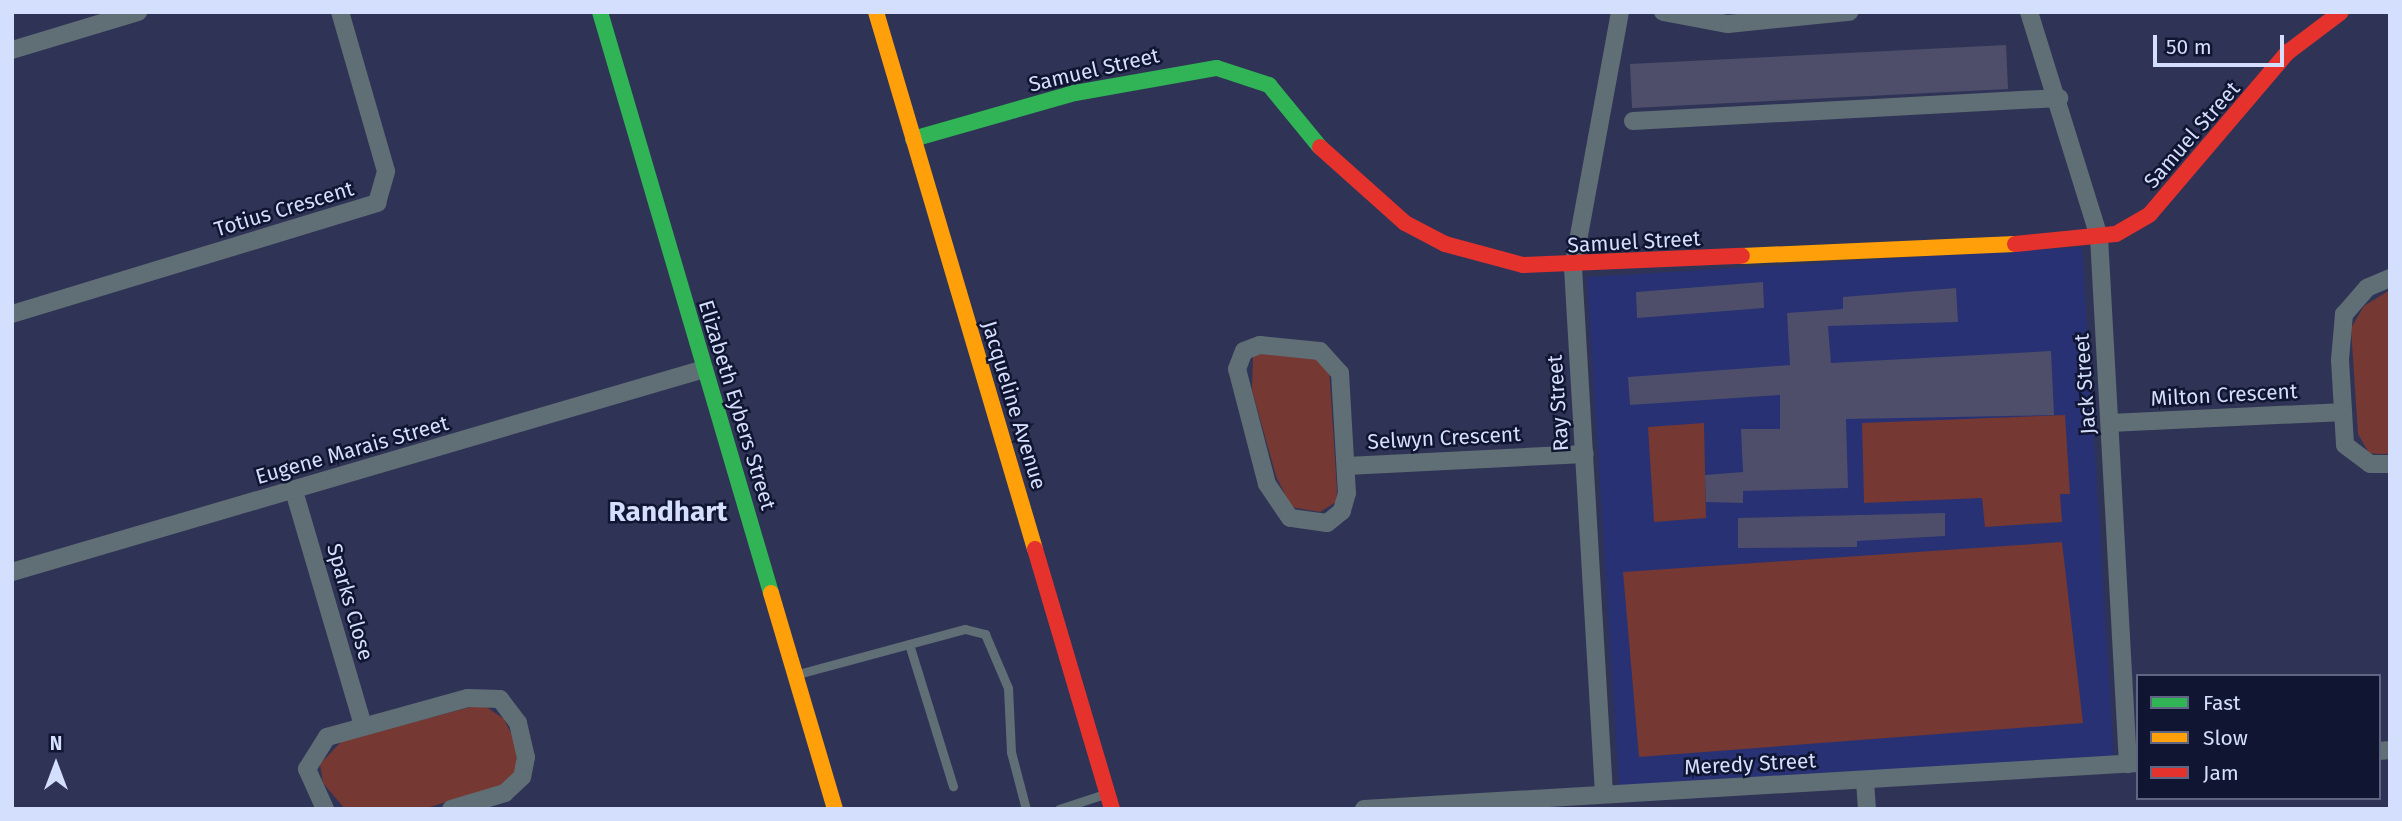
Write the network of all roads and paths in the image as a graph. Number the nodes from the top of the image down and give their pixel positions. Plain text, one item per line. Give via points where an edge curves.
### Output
1 (138, 12) edge
2 (340, 12) edge
3 (600, 12) edge
4 (876, 12) edge
5 (1620, 12) edge
6 (1663, 12) edge
7 (1849, 12) edge
8 (2029, 12) edge
9 (2341, 12) edge
10 (12, 50) edge
11 (2059, 98) junction
12 (1633, 121) dead end
13 (913, 139) junction
14 (2099, 237) junction
15 (1573, 268) junction
16 (2390, 278) edge
17 (12, 314) edge
18 (704, 369) junction
19 (2340, 412) junction
20 (2110, 424) junction
21 (1584, 454) junction
22 (2390, 464) edge
23 (1347, 466) junction
24 (294, 491) junction
25 (12, 572) edge
26 (909, 644) junction
27 (796, 674) junction
28 (363, 726) junction
29 (2133, 764) edge
30 (1865, 781) junction
31 (953, 786) dead end
32 (1604, 794) junction
33 (1109, 801) edge
34 (325, 809) edge
35 (451, 809) edge
36 (835, 809) edge
37 (1026, 809) edge
38 (1059, 809) edge
39 (1364, 809) edge
40 (1867, 809) edge

1 - 10 street
2 - 17 street, Totius Crescent via 386,171 377,203
3 - 18 street, Elizabeth Eybers Street
4 - 13 street, Jacqueline Avenue
5 - 15 street, Ray Street
6 - 7 street via 1728,24
8 - 11 street, Jack Street
9 - 14 street, Samuel Street via 2288,52 2150,214
11 - 12 street
11 - 14 street, Jack Street
13 - 15 street, Samuel Street via 1074,93 1196,69 1237,71 1269,85 1330,158 1405,223 1482,256
13 - 33 street, Jacqueline Avenue
14 - 15 street, Samuel Street
14 - 20 street, Jack Street
15 - 21 street, Ray Street
16 - 19 street via 2367,288 2344,314
18 - 24 street, Eugene Marais Street
18 - 27 street, Elizabeth Eybers Street
19 - 20 street, Milton Crescent
19 - 22 street via 2345,445 2370,464
20 - 29 street, Jack Street
21 - 23 street, Selwyn Crescent
21 - 32 street, Ray Street
23 - 23 street, Selwyn Crescent via 1346,502 1335,518 1302,523 1280,510 1239,380 1244,351 1260,345 1330,355 1340,373
24 - 25 street, Eugene Marais Street
24 - 28 street, Sparks Close
26 - 27 lane
26 - 31 lane
26 - 37 lane via 965,629 977,629 992,642 1008,688 1011,752
27 - 36 street, Elizabeth Eybers Street
28 - 34 street via 327,737 310,756 308,782
28 - 35 street via 468,698 500,699 511,708 526,757 522,778 505,793
29 - 30 street, Meredy Street
30 - 32 street, Meredy Street
30 - 40 street
32 - 39 street, Meredy Street
33 - 38 lane

